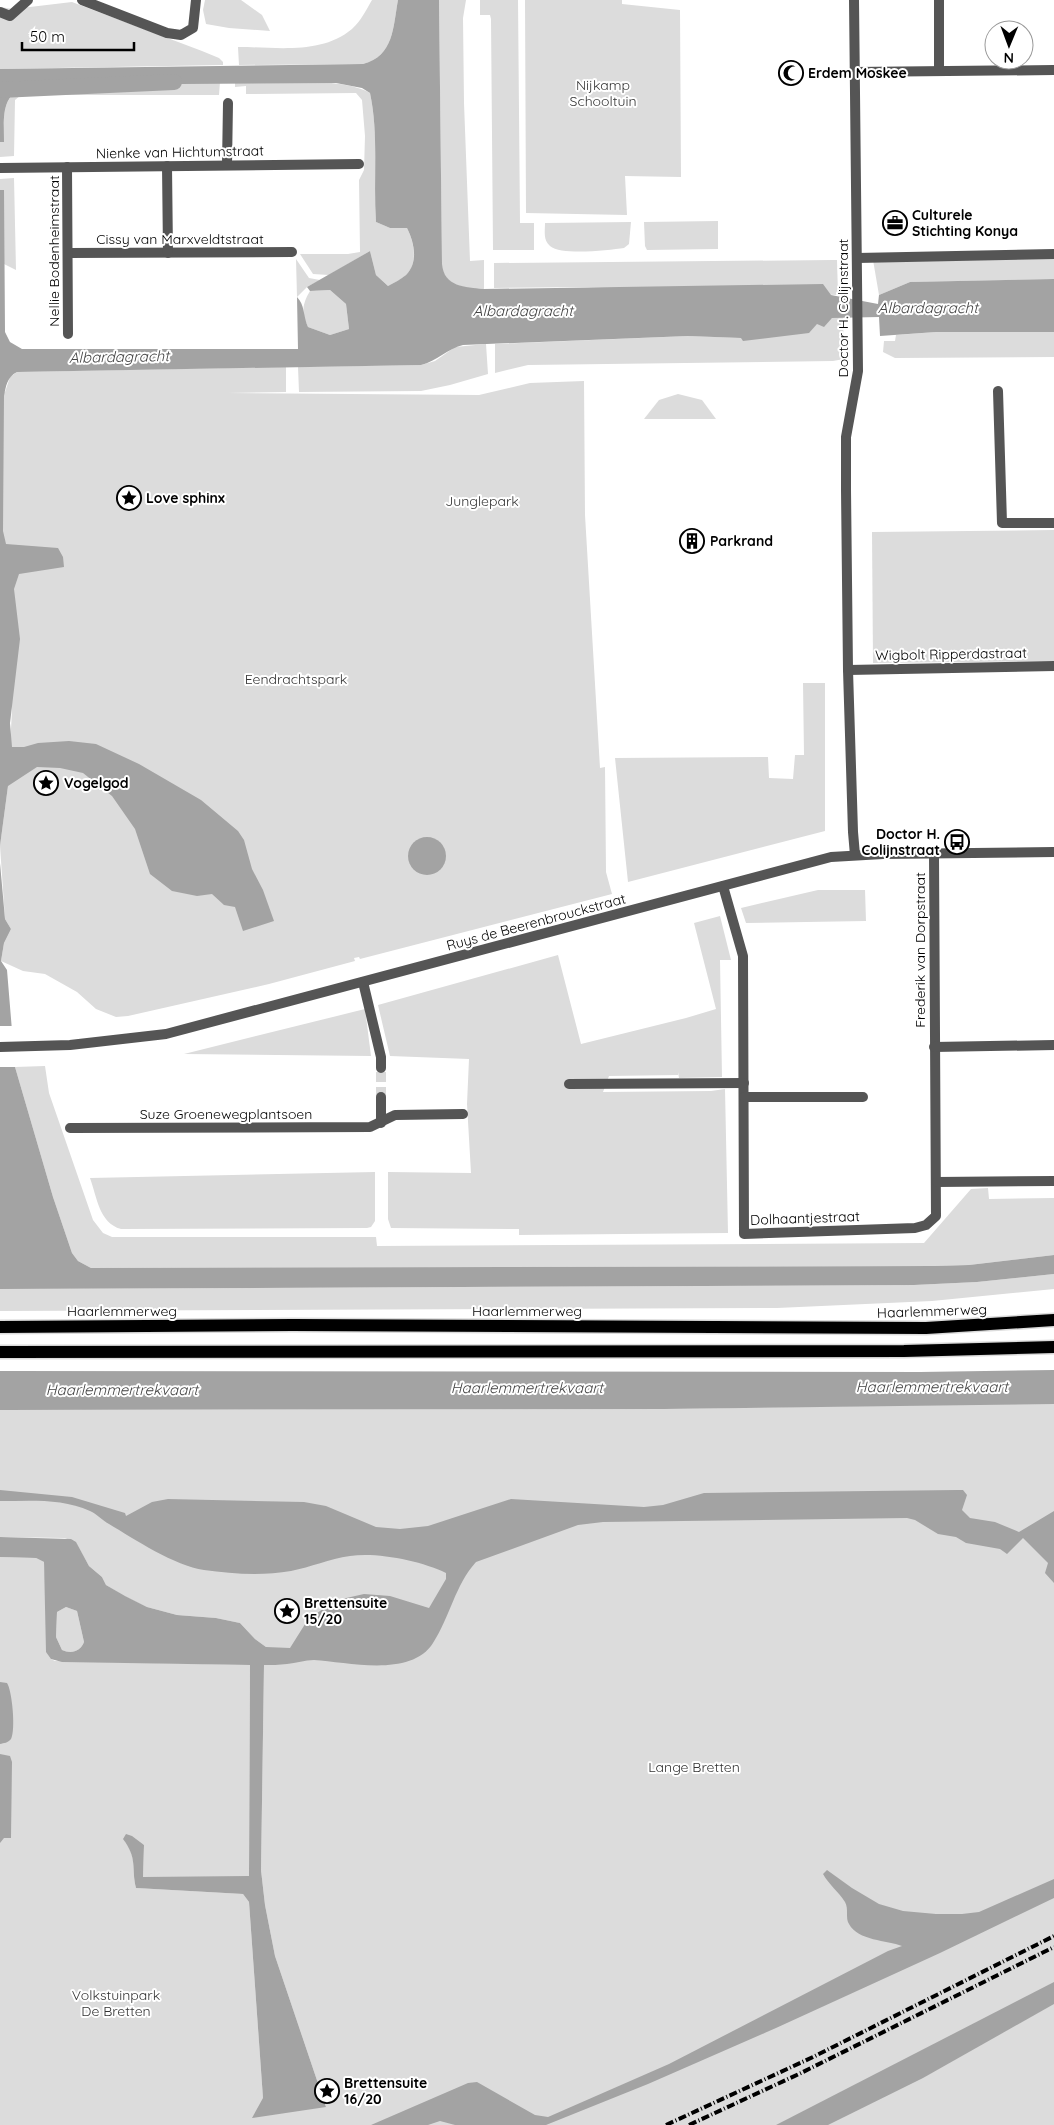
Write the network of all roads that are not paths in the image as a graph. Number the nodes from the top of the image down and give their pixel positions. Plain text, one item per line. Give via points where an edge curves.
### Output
1 (28, 0) edge
2 (82, 0) edge
3 (196, 0) edge
4 (854, 0) edge
5 (939, 0) edge
6 (0, 12) edge
7 (1054, 70) edge
8 (939, 71) junction
9 (854, 72) junction
10 (228, 103) dead end
11 (228, 164) junction
12 (359, 164) dead end
13 (167, 166) junction
14 (67, 167) junction
15 (0, 168) edge
16 (292, 252) dead end
17 (168, 253) junction
18 (68, 254) junction
19 (1054, 254) edge
20 (857, 258) junction
21 (68, 334) dead end
22 (998, 391) dead end
23 (1054, 523) edge
24 (1054, 666) edge
25 (848, 670) junction
26 (1054, 852) edge
27 (934, 853) junction
28 (855, 855) junction
29 (722, 886) junction
30 (363, 982) junction
31 (1054, 1045) edge
32 (0, 1047) edge
33 (934, 1047) junction
34 (381, 1068) tunnel mouth
35 (744, 1083) junction
36 (568, 1084) dead end
37 (863, 1096) dead end
38 (381, 1097) tunnel mouth
39 (744, 1097) junction
40 (463, 1114) dead end
41 (381, 1123) junction
42 (70, 1128) dead end
43 (1054, 1181) edge
44 (937, 1182) junction
45 (1054, 1320) edge
46 (0, 1327) edge
47 (1054, 1347) edge
48 (0, 1352) edge

1 - 6 street via 10,16
2 - 3 street via 167,33 181,35 193,28
4 - 9 street, Doctor H. Colijnstraat
5 - 8 street
7 - 8 street
8 - 9 street
9 - 20 street, Doctor H. Colijnstraat
10 - 11 street
11 - 12 street, Nienke van Hichtumstraat
11 - 13 street, Nienke van Hichtumstraat
13 - 14 street, Nienke van Hichtumstraat
13 - 17 street
14 - 15 street, Nienke van Hichtumstraat
14 - 18 street, Nellie Bodenheimstraat
16 - 17 street, Cissy van Marxveldtstraat
17 - 18 street, Cissy van Marxveldtstraat
18 - 21 street, Nellie Bodenheimstraat
19 - 20 street
20 - 25 street, Doctor H. Colijnstraat via 858,371 846,437
22 - 23 street via 1002,523
24 - 25 street, Wigbolt Ripperdastraat
25 - 28 street, Doctor H. Colijnstraat
26 - 27 street, Ruys de Beerenbrouckstraat
27 - 28 street, Ruys de Beerenbrouckstraat
27 - 33 street, Frederik van Dorpstraat
28 - 29 street, Ruys de Beerenbrouckstraat via 832,857
29 - 30 street, Ruys de Beerenbrouckstraat
29 - 35 street, Dolhaantjestraat via 742,956
30 - 32 street, Ruys de Beerenbrouckstraat via 149,1037 70,1045
30 - 34 street
31 - 33 street, Frederik van Dorpstraat
33 - 44 street, Frederik van Dorpstraat
35 - 36 street
35 - 39 street, Dolhaantjestraat
37 - 39 street
38 - 41 street
39 - 44 street, Dolhaantjestraat via 744,1234 926,1225 936,1216
40 - 41 street, Suze Groenewegplantsoen via 395,1115
41 - 42 street, Suze Groenewegplantsoen via 370,1127
43 - 44 street
45 - 46 main road, Haarlemmerweg via 926,1328
47 - 48 main road via 904,1351

